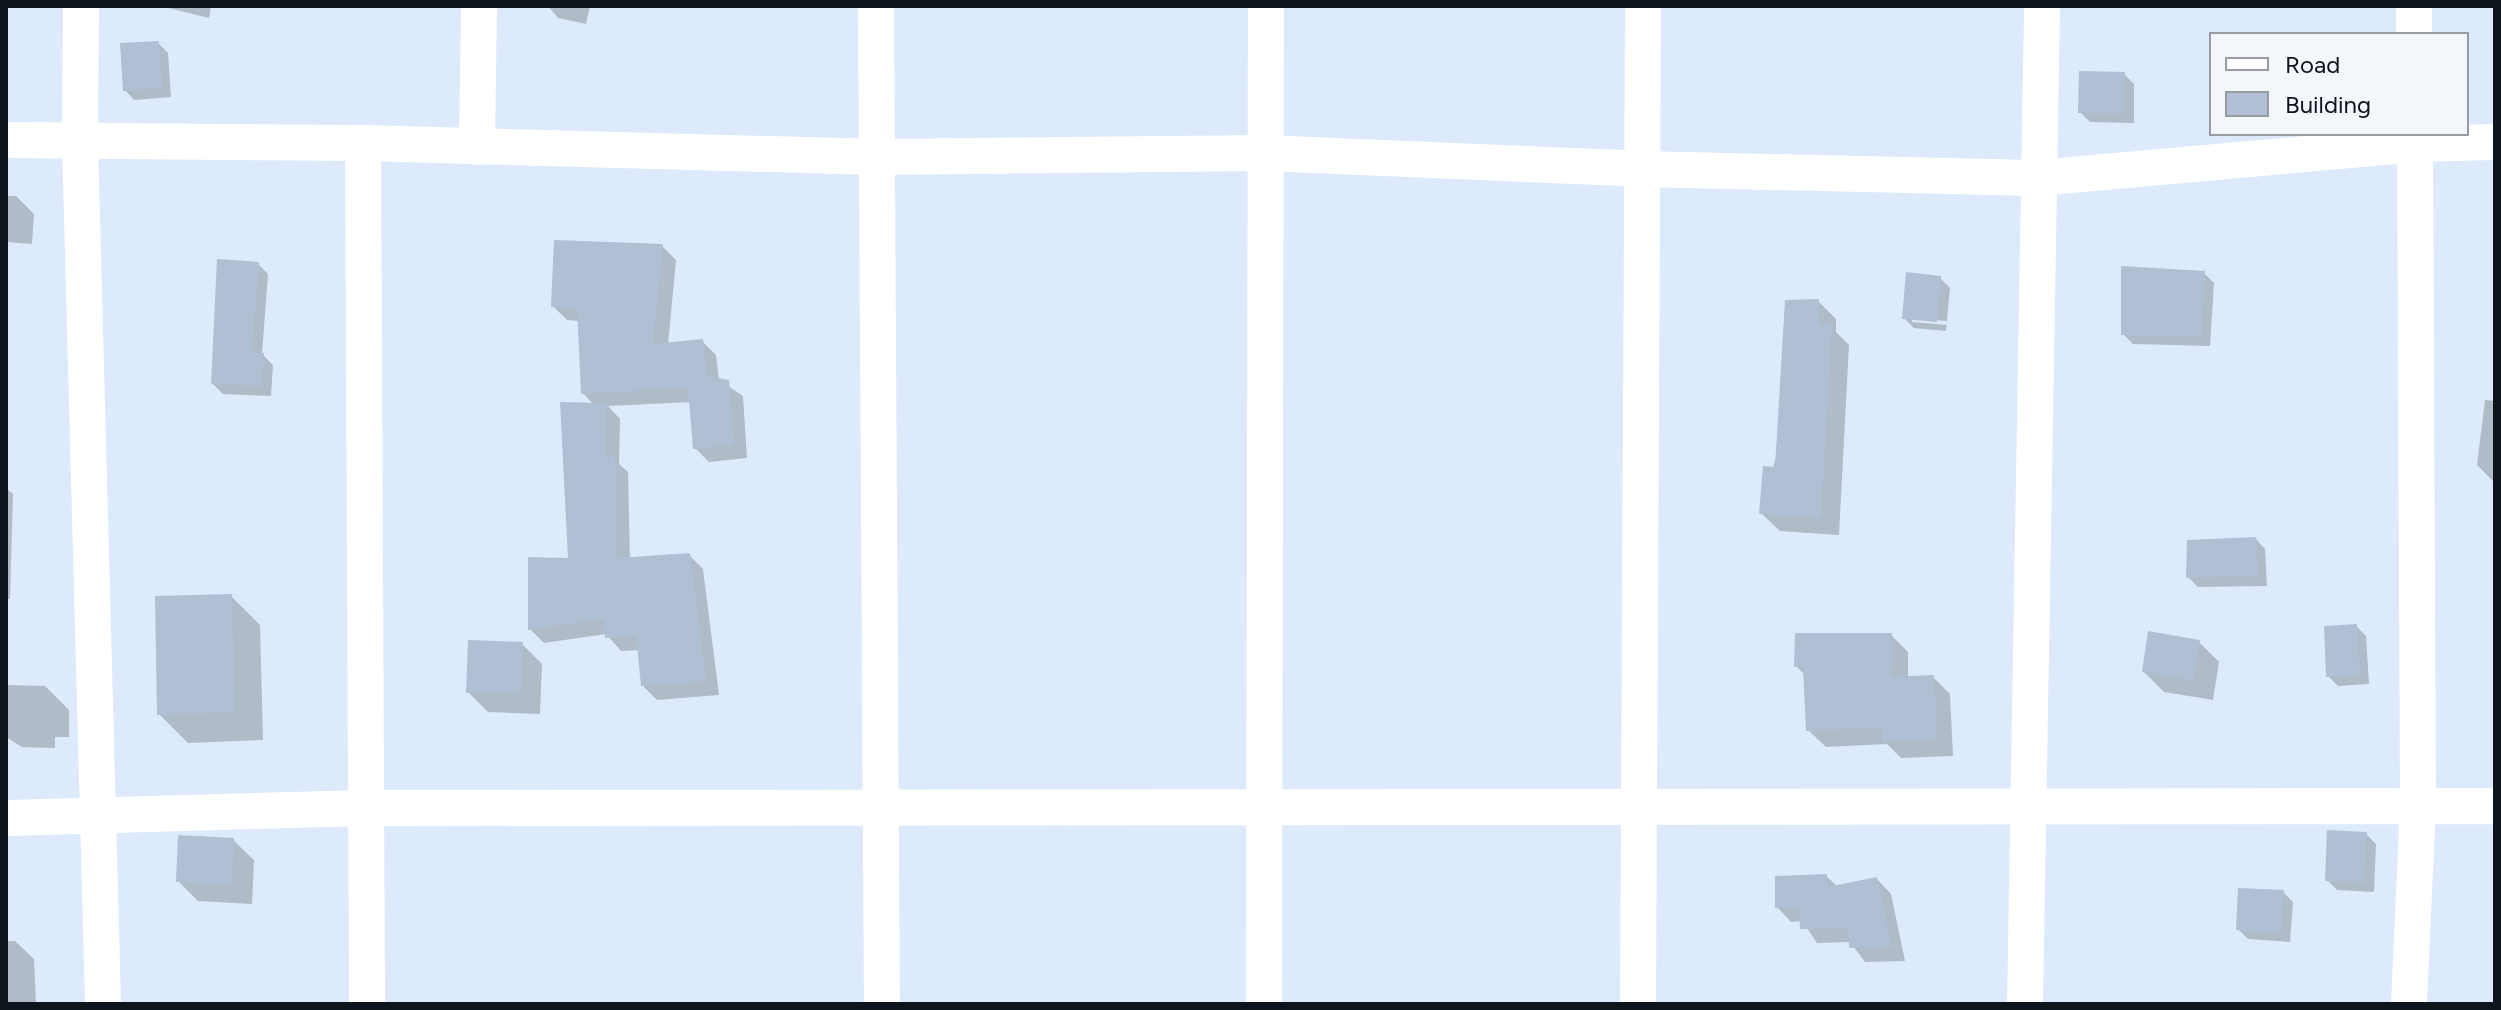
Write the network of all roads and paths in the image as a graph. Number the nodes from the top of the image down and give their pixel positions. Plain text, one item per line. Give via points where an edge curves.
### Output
1 (81, 6) edge
2 (479, 6) edge
3 (876, 6) edge
4 (1266, 6) edge
5 (1643, 6) edge
6 (2042, 6) edge
7 (2414, 6) edge
8 (2414, 32) edge
9 (2415, 139) edge
10 (6, 140) edge
11 (80, 142) junction
12 (2495, 142) edge
13 (363, 143) junction
14 (477, 147) junction
15 (1264, 153) junction
16 (877, 157) junction
17 (1642, 169) junction
18 (2037, 178) junction
19 (880, 806) junction
20 (1264, 806) junction
21 (1638, 806) junction
22 (2418, 806) junction
23 (2495, 806) edge
24 (365, 808) junction
25 (2027, 809) junction
26 (6, 818) edge
27 (99, 818) junction
28 (103, 1004) edge
29 (367, 1004) edge
30 (882, 1004) edge
31 (1264, 1004) edge
32 (1638, 1004) edge
33 (2025, 1004) edge
34 (2409, 1004) edge

1 - 11 street
2 - 14 street
3 - 16 street
4 - 15 street
5 - 17 street
6 - 18 street
7 - 8 street
9 - 12 street
9 - 18 street
9 - 22 street
10 - 11 street
11 - 13 street
11 - 27 street
13 - 14 street
13 - 24 street
14 - 16 street
15 - 16 street
15 - 17 street
15 - 20 street
16 - 19 street
17 - 18 street
17 - 21 street
18 - 25 street
19 - 20 street
19 - 24 street
19 - 30 street
20 - 21 street
20 - 31 street
21 - 25 street
21 - 32 street
22 - 23 street
22 - 25 street
22 - 34 street
24 - 27 street
24 - 29 street
25 - 33 street
26 - 27 street
27 - 28 street

